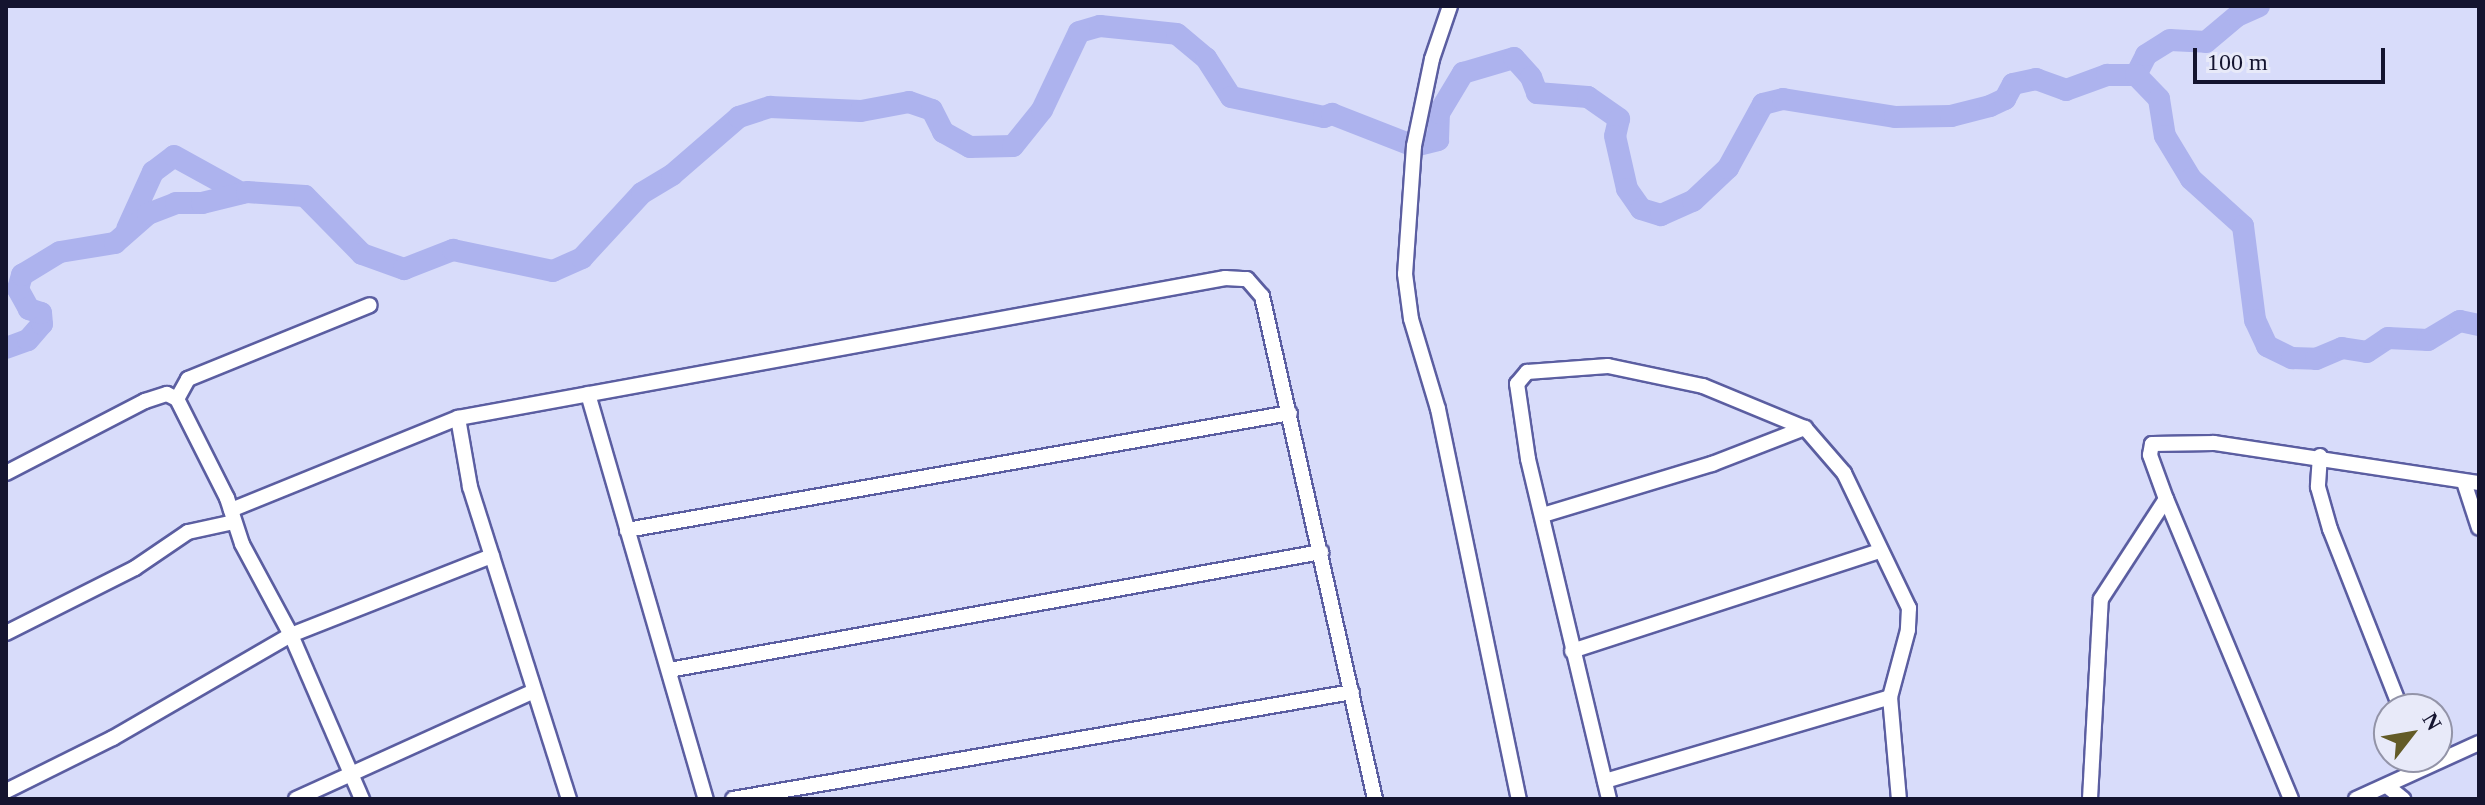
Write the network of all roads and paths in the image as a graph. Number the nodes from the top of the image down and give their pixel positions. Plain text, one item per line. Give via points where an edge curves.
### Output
1 (1450, 6) edge
2 (370, 305) dead end
3 (588, 394) junction
4 (177, 399) junction
5 (1290, 413) junction
6 (458, 418) junction
7 (1805, 428) junction
8 (2320, 456) junction
9 (6, 473) edge
10 (2472, 483) edge
11 (2166, 499) junction
12 (1543, 515) junction
13 (233, 516) junction
14 (2479, 528) edge
15 (627, 530) junction
16 (1880, 551) junction
17 (1321, 552) junction
18 (492, 556) junction
19 (6, 633) edge
20 (291, 635) junction
21 (1572, 651) junction
22 (669, 670) junction
23 (532, 692) junction
24 (1352, 692) junction
25 (2395, 693) edge
26 (1890, 697) junction
27 (2479, 743) edge
28 (2453, 752) edge
29 (348, 772) junction
30 (2406, 773) edge
31 (1605, 781) junction
32 (2387, 786) junction
33 (6, 791) edge
34 (296, 799) edge
35 (362, 799) edge
36 (569, 799) edge
37 (706, 799) edge
38 (733, 799) edge
39 (1375, 799) edge
40 (1519, 799) edge
41 (1609, 799) edge
42 (1899, 799) edge
43 (2090, 799) edge
44 (2291, 799) edge
45 (2356, 799) edge
46 (2403, 799) edge

1 - 40 street via 1432,59 1414,146 1405,274
2 - 4 street via 188,379
3 - 5 street via 1237,277 1256,285 1262,296
3 - 6 street
3 - 15 street
4 - 9 street via 167,394 145,401
4 - 13 street
5 - 15 street
5 - 17 street
6 - 13 street
6 - 18 street via 470,487
7 - 12 street via 1712,464
7 - 12 street via 1703,386 1608,366 1521,374 1517,384 1528,459
7 - 16 street via 1844,473
8 - 10 street
8 - 11 street via 2158,442 2152,444 2150,455
8 - 25 street via 2318,487 2330,529
10 - 14 street
11 - 43 street via 2101,599
11 - 44 street
12 - 21 street
13 - 19 street via 163,545 135,568
13 - 20 street
15 - 22 street
16 - 21 street
16 - 26 street via 1910,618
17 - 22 street
17 - 24 street
18 - 20 street
18 - 23 street
20 - 29 street
20 - 33 street via 113,738
21 - 31 street
22 - 37 street
23 - 29 street
23 - 36 street
24 - 38 street
24 - 39 street
26 - 31 street
26 - 42 street
27 - 28 street
29 - 34 street
29 - 35 street
30 - 32 street
31 - 41 street
32 - 45 street
32 - 46 street

